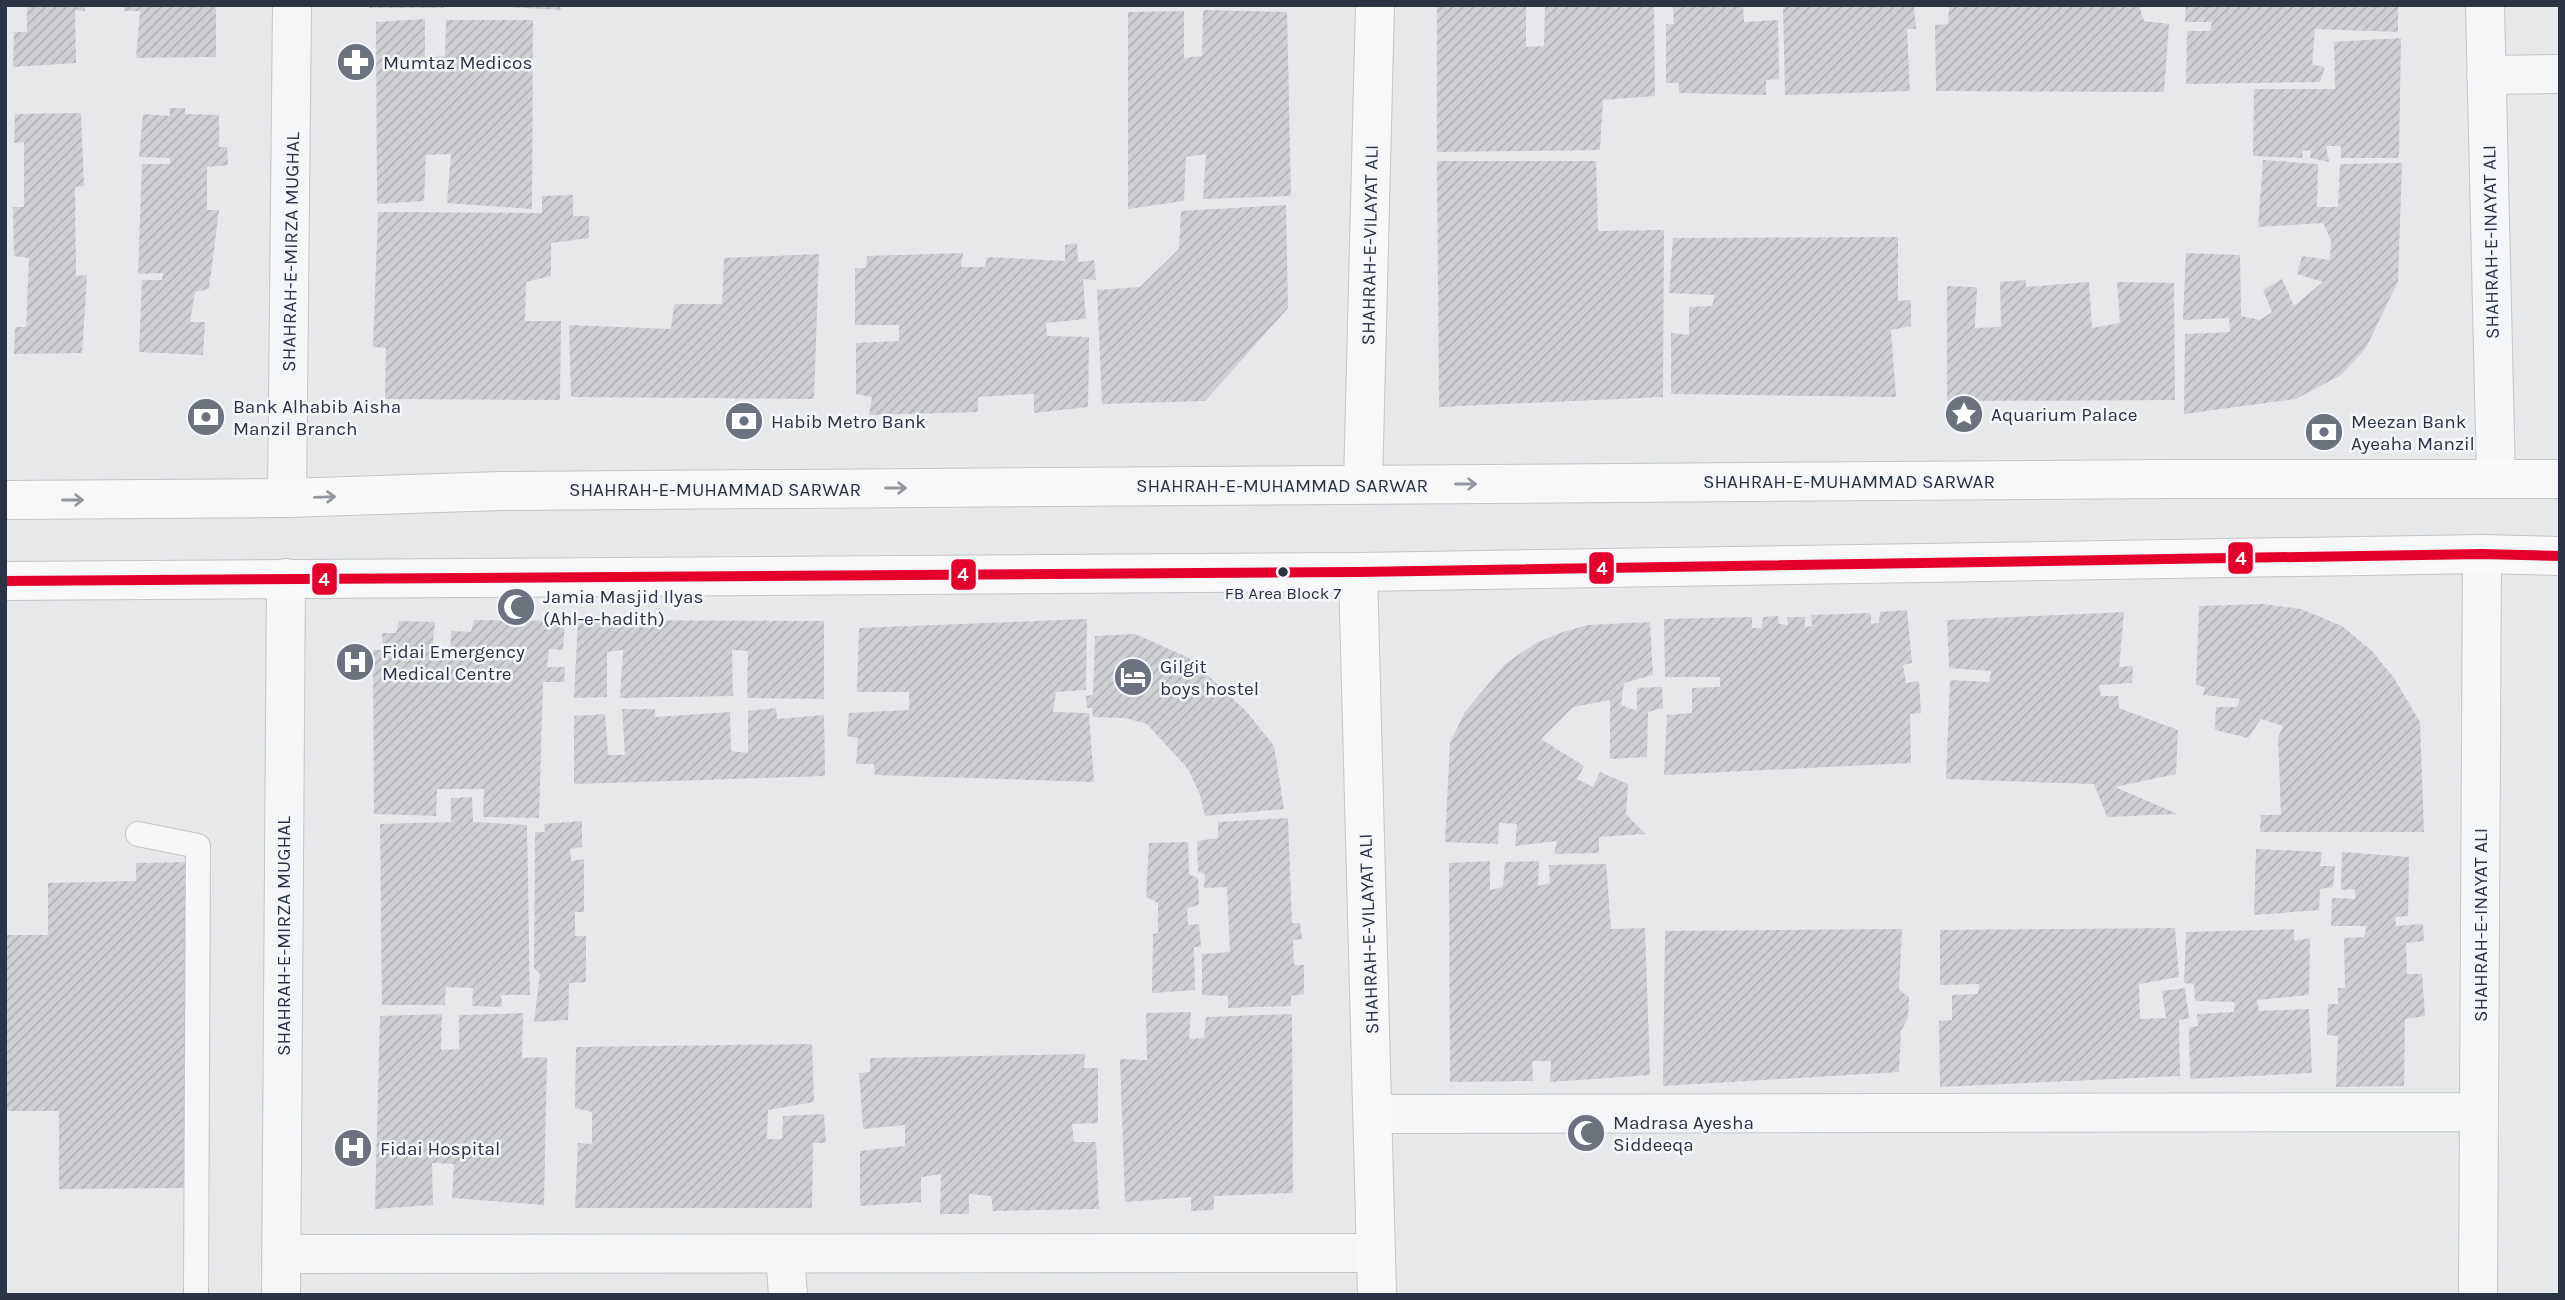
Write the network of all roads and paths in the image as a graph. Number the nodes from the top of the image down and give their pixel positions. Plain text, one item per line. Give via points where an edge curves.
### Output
1 (292, 5) edge
2 (1375, 5) edge
3 (2485, 5) edge
4 (2560, 74) edge
5 (2486, 75) junction
6 (2496, 479) junction
7 (2560, 479) edge
8 (1363, 485) junction
9 (287, 498) junction
10 (5, 500) edge
11 (2482, 554) junction
12 (2560, 556) edge
13 (1358, 572) junction
14 (286, 578) junction
15 (5, 582) edge
16 (138, 834) dead end
17 (2479, 1112) junction
18 (1373, 1114) junction
19 (1376, 1252) junction
20 (281, 1254) junction
21 (785, 1255) junction
22 (196, 1293) edge
23 (281, 1295) edge
24 (788, 1295) edge
25 (1377, 1295) edge
26 (2478, 1295) edge

1 - 9 street, SHAHRAH-E-MIRZA MUGHAL
2 - 8 main road, SHAHRAH-E-VILAYAT ALI
3 - 5 street, SHAHRAH-E-INAYAT ALI
4 - 5 street
5 - 6 street, SHAHRAH-E-INAYAT ALI
6 - 7 main road, SHAHRAH-E-MUHAMMAD SARWAR
8 -> 6 main road, SHAHRAH-E-MUHAMMAD SARWAR
9 -> 8 main road, SHAHRAH-E-MUHAMMAD SARWAR via 529,491
10 -> 9 main road, SHAHRAH-E-MUHAMMAD SARWAR
11 - 12 main road
11 - 13 main road
11 - 17 street, SHAHRAH-E-INAYAT ALI
13 - 14 main road
13 - 18 main road, SHAHRAH-E-VILAYAT ALI
14 - 15 main road
14 - 20 street, SHAHRAH-E-MIRZA MUGHAL
16 - 22 lane via 198,845
17 - 18 street
17 - 26 street, SHAHRAH-E-INAYAT ALI
18 - 19 main road, SHAHRAH-E-VILAYAT ALI
19 - 21 street
19 - 25 main road, SHAHRAH-E-VILAYAT ALI
20 - 21 street
20 - 23 street, SHAHRAH-E-MIRZA MUGHAL
21 - 24 street

